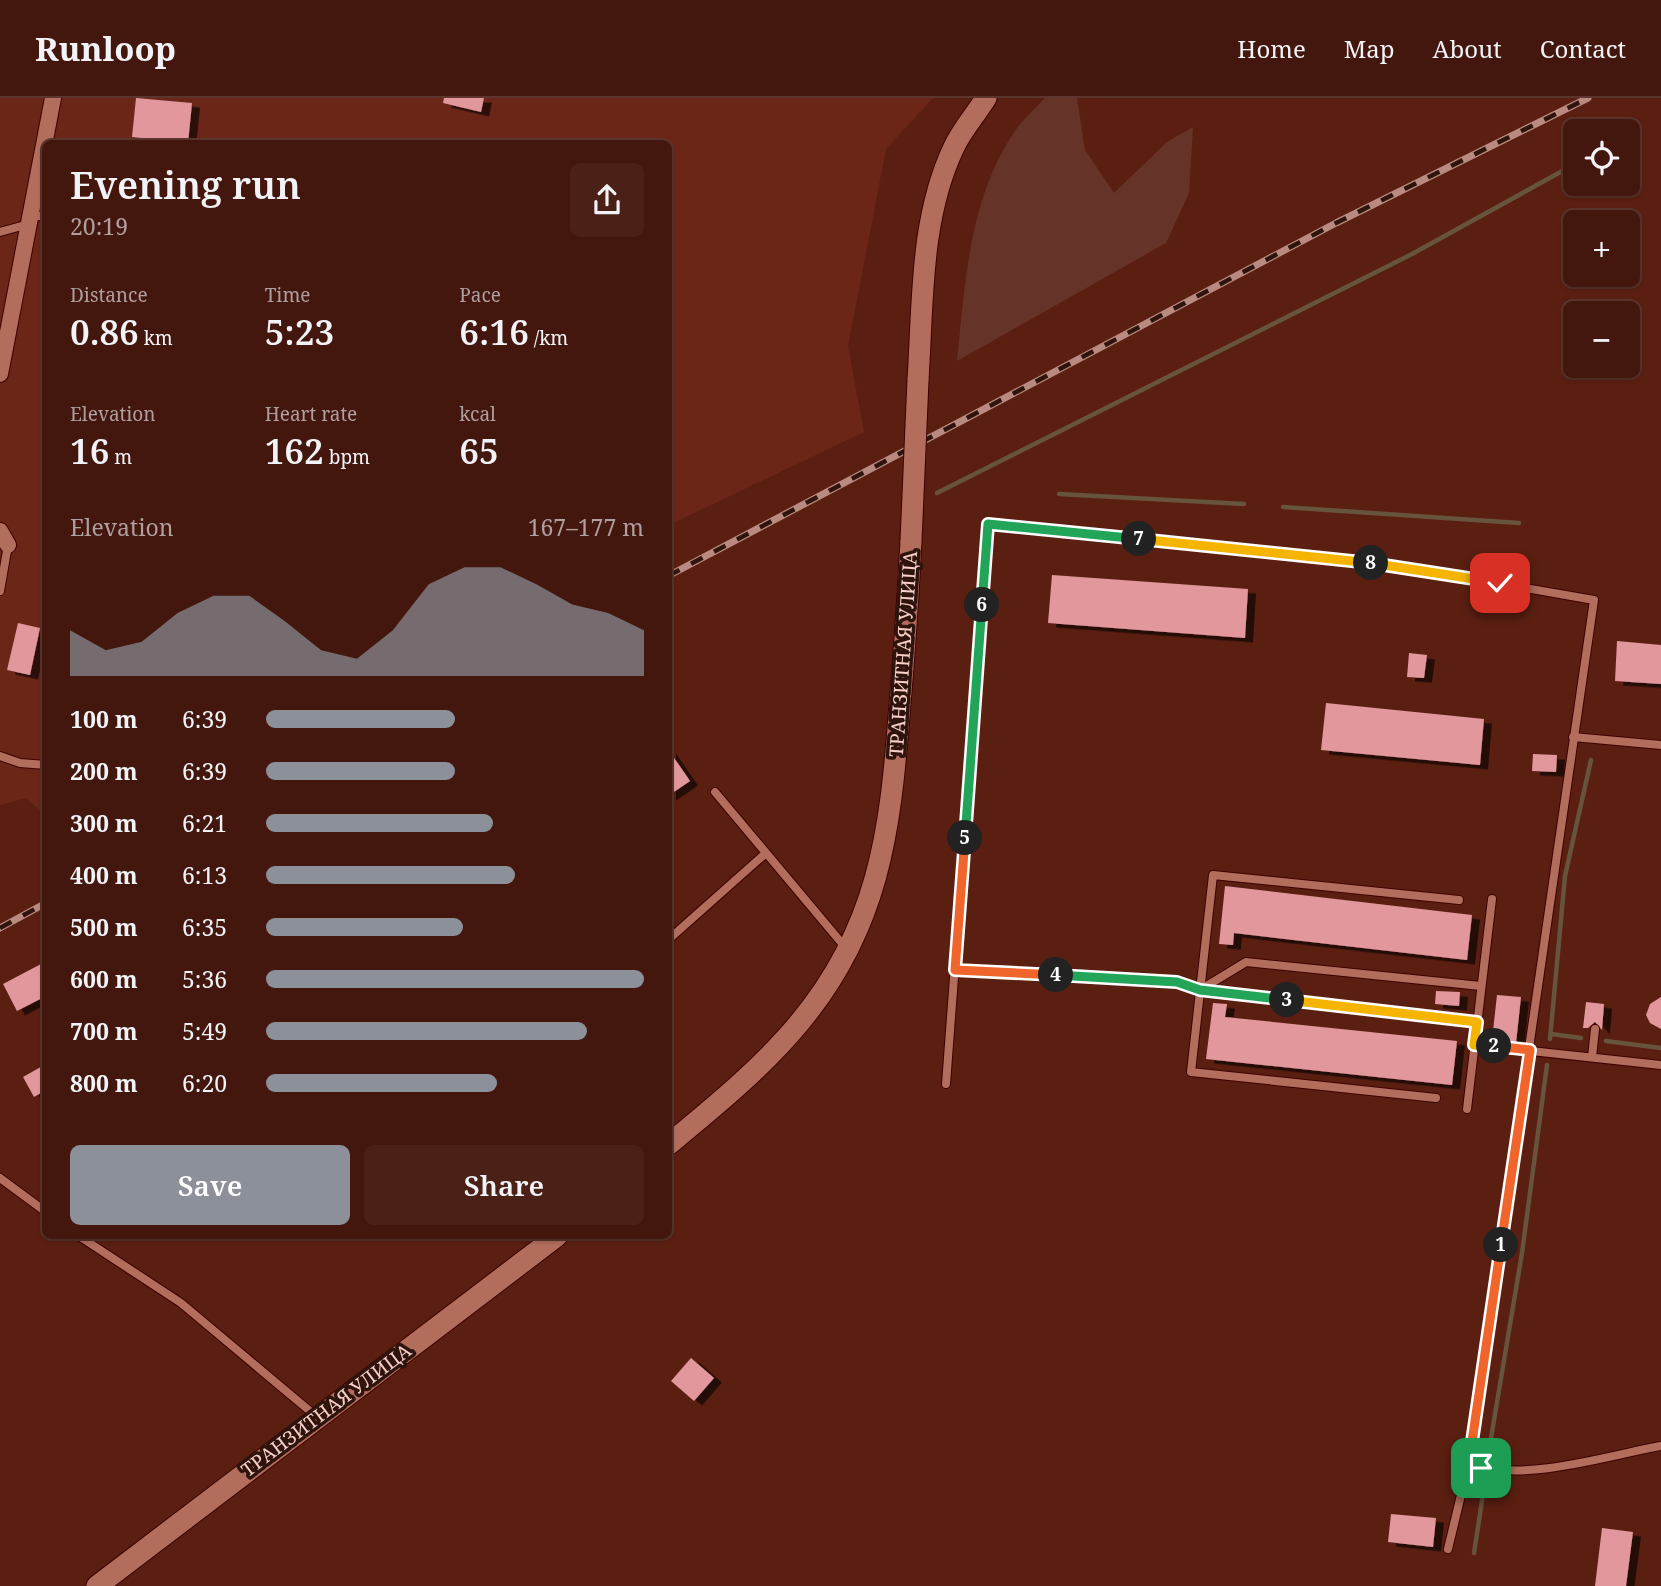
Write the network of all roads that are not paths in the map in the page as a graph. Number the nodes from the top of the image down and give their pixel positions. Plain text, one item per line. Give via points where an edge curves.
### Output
1 (53, 98) edge
2 (986, 98) edge
3 (47, 140) edge
4 (42, 172) edge
5 (35, 219) edge
6 (0, 232) edge
7 (0, 374) edge
8 (4, 538) edge
9 (0, 592) edge
10 (1573, 737) junction
11 (1661, 744) edge
12 (0, 756) edge
13 (42, 765) edge
14 (715, 792) dead end
15 (766, 853) junction
16 (1459, 900) dead end
17 (1492, 900) dead end
18 (672, 936) edge
19 (847, 949) junction
20 (955, 970) junction
21 (1481, 986) junction
22 (1200, 990) junction
23 (1477, 1022) junction
24 (1595, 1029) dead end
25 (1474, 1045) junction
26 (1530, 1050) junction
27 (1592, 1057) junction
28 (1661, 1065) edge
29 (946, 1084) dead end
30 (1436, 1098) dead end
31 (1467, 1109) dead end
32 (672, 1142) edge
33 (0, 1178) edge
34 (42, 1209) edge
35 (84, 1239) edge
36 (553, 1239) edge
37 (317, 1417) junction
38 (1661, 1446) edge
39 (1469, 1462) junction
40 (1448, 1549) dead end
41 (97, 1586) edge

1 - 3 street
2 - 19 main road, ТРАНЗИТНАЯ УЛИЦА, bridge via 954,145 936,191 927,247 889,828 877,879
4 - 5 street
5 - 6 lane
5 - 7 street
8 - 9 lane
10 - 11 lane
10 - 20 lane via 1594,600 1405,567 988,524
10 - 26 lane
12 - 13 lane via 20,764
14 - 15 lane
15 - 18 lane
15 - 19 lane
16 - 22 lane via 1213,875
17 - 21 lane
19 - 32 main road, ТРАНЗИТНАЯ УЛИЦА via 800,1022 754,1071
20 - 22 lane via 1177,982
20 - 29 lane
21 - 22 lane via 1245,962
21 - 23 lane
22 - 23 lane
22 - 30 lane via 1191,1072
23 - 25 lane
24 - 27 lane
25 - 26 lane
25 - 31 lane
26 - 27 lane
26 - 39 lane
27 - 28 lane
33 - 34 lane
35 - 37 lane via 181,1303
36 - 37 main road, ТРАНЗИТНАЯ УЛИЦА
37 - 41 main road, ТРАНЗИТНАЯ УЛИЦА
38 - 39 lane via 1515,1473
39 - 40 lane

